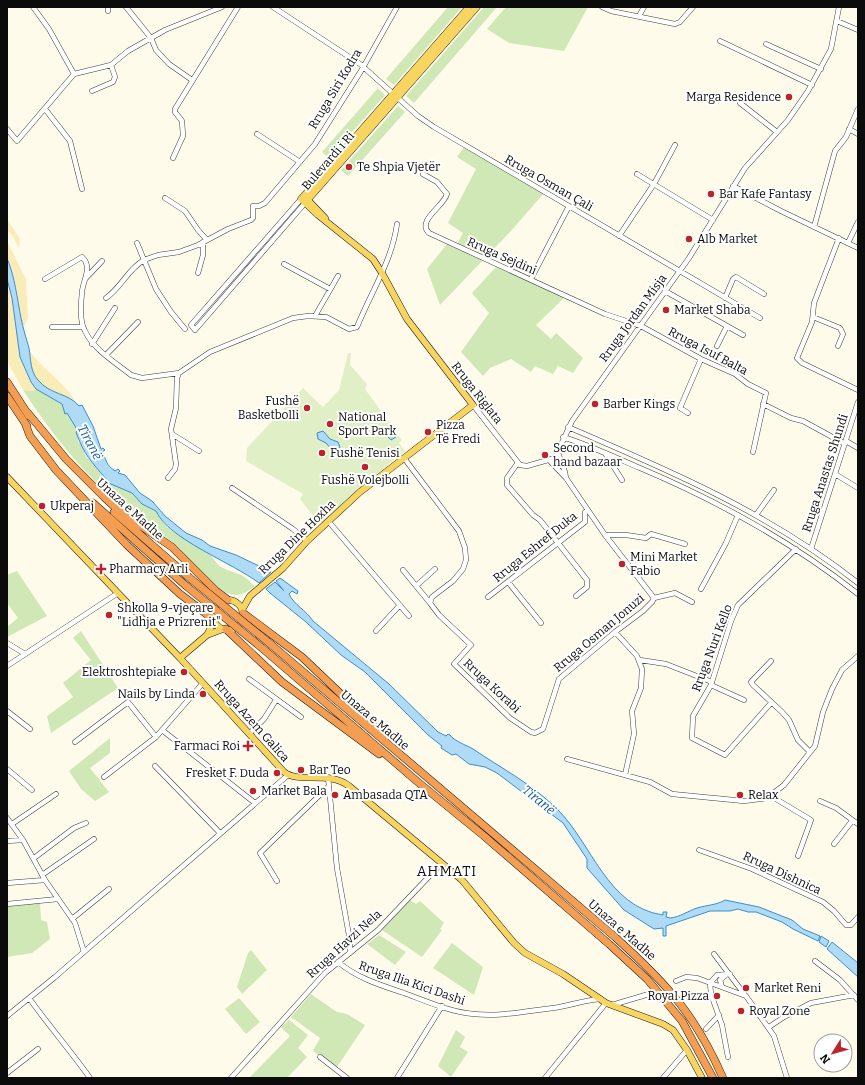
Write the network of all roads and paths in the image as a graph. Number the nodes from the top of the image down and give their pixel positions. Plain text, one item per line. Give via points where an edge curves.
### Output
1 (33, 7) edge
2 (126, 7) edge
3 (222, 7) edge
4 (238, 7) edge
5 (273, 7) edge
6 (397, 7) edge
7 (469, 7) edge
8 (477, 7) edge
9 (602, 7) edge
10 (644, 7) edge
11 (693, 7) edge
12 (839, 7) edge
13 (639, 16) junction
14 (837, 21) junction
15 (858, 30) edge
16 (151, 38) junction
17 (720, 41) dead end
18 (766, 44) dead end
19 (111, 65) junction
20 (363, 66) junction
21 (821, 69) junction
22 (74, 74) junction
23 (192, 80) junction
24 (812, 85) junction
25 (92, 91) dead end
26 (395, 95) junction
27 (740, 103) dead end
28 (45, 109) junction
29 (858, 109) edge
30 (7, 129) edge
31 (849, 129) junction
32 (778, 132) junction
33 (257, 134) dead end
34 (858, 134) edge
35 (675, 145) dead end
36 (173, 158) dead end
37 (300, 162) junction
38 (423, 174) dead end
39 (637, 174) dead end
40 (654, 184) junction
41 (734, 186) junction
42 (82, 189) dead end
43 (165, 198) dead end
44 (305, 200) junction
45 (569, 206) junction
46 (713, 220) junction
47 (858, 222) edge
48 (397, 224) dead end
49 (814, 227) junction
50 (619, 236) junction
51 (839, 238) junction
52 (205, 241) junction
53 (137, 242) dead end
54 (848, 243) junction
55 (858, 248) edge
56 (144, 260) junction
57 (102, 261) dead end
58 (284, 264) dead end
59 (679, 271) junction
60 (198, 273) dead end
61 (382, 273) junction
62 (338, 276) dead end
63 (86, 278) junction
64 (45, 279) dead end
65 (531, 279) junction
66 (330, 289) junction
67 (666, 290) junction
68 (764, 294) dead end
69 (106, 298) dead end
70 (725, 298) junction
71 (115, 308) dead end
72 (315, 316) junction
73 (813, 317) junction
74 (760, 318) dead end
75 (138, 322) dead end
76 (641, 326) junction
77 (727, 326) junction
78 (52, 327) dead end
79 (83, 327) junction
80 (185, 329) dead end
81 (743, 335) dead end
82 (92, 344) junction
83 (717, 346) dead end
84 (838, 346) dead end
85 (106, 355) junction
86 (701, 359) junction
87 (179, 373) junction
88 (7, 382) edge
89 (858, 390) edge
90 (7, 396) edge
91 (858, 402) edge
92 (763, 404) junction
93 (473, 406) junction
94 (27, 412) junction
95 (688, 413) dead end
96 (856, 418) edge
97 (25, 423) junction
98 (568, 427) junction
99 (172, 434) junction
100 (563, 437) junction
101 (845, 442) junction
102 (858, 448) edge
103 (198, 451) dead end
104 (752, 452) dead end
105 (558, 453) junction
106 (604, 453) junction
107 (404, 458) junction
108 (550, 461) junction
109 (517, 464) junction
110 (835, 474) junction
111 (7, 477) edge
112 (168, 478) dead end
113 (566, 478) junction
114 (622, 480) dead end
115 (232, 488) dead end
116 (858, 488) edge
117 (774, 490) dead end
118 (588, 510) junction
119 (738, 515) junction
120 (756, 515) junction
121 (329, 522) junction
122 (605, 535) junction
123 (307, 540) junction
124 (558, 543) junction
125 (685, 544) dead end
126 (796, 549) junction
127 (811, 549) junction
128 (435, 569) dead end
129 (403, 570) dead end
130 (508, 582) junction
131 (858, 583) edge
132 (416, 586) junction
133 (701, 589) dead end
134 (118, 593) junction
135 (858, 594) edge
136 (250, 596) junction
137 (576, 596) dead end
138 (488, 597) dead end
139 (654, 598) junction
140 (231, 600) junction
141 (430, 602) junction
142 (692, 602) dead end
143 (400, 606) junction
144 (243, 612) junction
145 (409, 616) dead end
146 (214, 620) junction
147 (541, 623) dead end
148 (224, 629) junction
149 (376, 631) dead end
150 (615, 632) junction
151 (207, 635) junction
152 (7, 643) edge
153 (26, 654) junction
154 (858, 656) edge
155 (180, 658) junction
156 (640, 660) junction
157 (771, 661) dead end
158 (7, 666) edge
159 (249, 679) dead end
160 (202, 683) junction
161 (711, 683) junction
162 (276, 700) junction
163 (744, 700) dead end
164 (771, 703) junction
165 (7, 711) edge
166 (301, 717) dead end
167 (30, 729) dead end
168 (162, 730) junction
169 (538, 732) joint
170 (249, 734) junction
171 (156, 737) junction
172 (75, 742) dead end
173 (810, 752) junction
174 (567, 759) dead end
175 (155, 766) dead end
176 (7, 769) edge
177 (625, 774) junction
178 (288, 775) junction
179 (104, 777) dead end
180 (328, 777) junction
181 (328, 787) junction
182 (32, 790) dead end
183 (56, 794) dead end
184 (771, 796) junction
185 (820, 801) dead end
186 (255, 803) junction
187 (458, 804) junction
188 (452, 810) junction
189 (7, 818) edge
190 (852, 821) junction
191 (12, 824) junction
192 (86, 824) dead end
193 (858, 824) edge
194 (220, 833) junction
195 (94, 839) dead end
196 (23, 840) junction
197 (7, 841) edge
198 (834, 844) dead end
199 (699, 850) dead end
200 (798, 856) dead end
201 (34, 858) junction
202 (442, 863) junction
203 (42, 875) junction
204 (45, 880) junction
205 (277, 881) dead end
206 (7, 883) edge
207 (110, 889) dead end
208 (58, 899) junction
209 (7, 904) edge
210 (858, 917) edge
211 (72, 919) junction
212 (84, 952) junction
213 (350, 953) junction
214 (714, 954) dead end
215 (815, 961) dead end
216 (338, 962) junction
217 (730, 974) junction
218 (676, 981) dead end
219 (710, 983) junction
220 (722, 987) junction
221 (649, 994) dead end
222 (746, 996) junction
223 (854, 996) junction
224 (29, 998) junction
225 (858, 1000) edge
226 (606, 1003) junction
227 (442, 1006) junction
228 (719, 1015) junction
229 (7, 1016) edge
230 (769, 1028) junction
231 (706, 1029) dead end
232 (38, 1049) dead end
233 (687, 1050) junction
234 (320, 1057) dead end
235 (728, 1057) dead end
236 (7, 1073) edge
237 (90, 1078) edge
238 (231, 1078) edge
239 (347, 1078) edge
240 (397, 1078) edge
241 (545, 1078) edge
242 (663, 1078) edge
243 (702, 1078) edge
244 (713, 1078) edge
245 (723, 1078) edge
246 (787, 1078) edge

1 - 22 street via 49,29
2 - 16 street
3 - 16 street via 179,23
4 - 23 street
5 - 20 street, Rruga Osman Çali
6 - 20 street, Rruga Siri Kodra
7 - 26 main road, Bulevardi i Ri
8 - 26 main road, Bulevardi i Ri
9 - 13 street
10 - 13 street
11 - 13 street via 675,24
12 - 14 street, Rruga Jordan Misja
14 - 15 street
14 - 21 street, Rruga Jordan Misja via 830,49
16 - 19 street via 128,51
16 - 23 street via 156,50 169,64
17 - 24 street
18 - 21 street
19 - 22 street
19 - 25 street via 115,77 113,82
20 - 26 street, Rruga Osman Çali
20 - 37 street, Rruga Siri Kodra via 315,144
21 - 24 street, Rruga Jordan Misja
22 - 28 street
23 - 36 street via 175,109 182,121 183,136
24 - 32 street, Rruga Jordan Misja
26 - 44 main road, Bulevardi i Ri
26 - 45 street, Rruga Osman Çali via 410,110 434,127
27 - 32 street
28 - 30 street via 17,141
28 - 42 street via 70,141
29 - 31 street
31 - 34 street
31 - 49 street via 835,151
32 - 41 street, Rruga Jordan Misja via 745,168
33 - 37 street
35 - 40 street
37 - 52 street, Rruga Siri Kodra via 265,203 254,206 250,220
38 - 65 street, Rruga Sejdini via 437,182 447,194 426,222 426,231
39 - 40 street
40 - 46 street
40 - 50 street
41 - 46 street, Rruga Jordan Misja
41 - 49 street
43 - 52 street via 185,211
44 - 44 street, Bulevardi i Ri via 196,330 191,325
44 - 61 main road via 368,254
45 - 50 street, Rruga Osman Çali
45 - 65 street
46 - 59 street, Rruga Jordan Misja
47 - 54 street
48 - 61 street via 392,252
49 - 51 street
50 - 59 street, Rruga Osman Çali
51 - 54 street
51 - 73 street via 814,303
52 - 56 street via 179,252
52 - 60 street
53 - 56 street
54 - 55 street
56 - 69 street
56 - 80 street via 156,289
57 - 63 street
58 - 66 street
59 - 67 street, Rruga Jordan Misja
59 - 70 street, Rruga Osman Çali
61 - 72 street via 357,327 349,329 326,318
61 - 93 main road, Rruga Riglata via 411,326
62 - 66 street
63 - 64 street via 87,266 82,257
63 - 79 street via 82,290
65 - 76 street, Rruga Sejdini via 605,314
66 - 72 street
67 - 76 street, Rruga Jordan Misja
67 - 77 street
68 - 70 street via 736,277
70 - 74 street, Rruga Osman Çali
71 - 82 street
72 - 87 street via 293,318 222,346
73 - 84 street via 840,328 843,334
73 - 89 street via 796,358
75 - 85 street
76 - 86 street, Rruga Isuf Balta
76 - 98 street, Rruga Jordan Misja
77 - 81 street
77 - 83 street
78 - 79 street
79 - 82 street
82 - 85 street
85 - 87 street via 138,378
86 - 92 street, Rruga Isuf Balta via 735,374 766,393
86 - 95 street via 680,408
87 - 99 street
88 - 94 highway, Unaza e Madhe
90 - 97 highway, Unaza e Madhe
91 - 96 street, Rruga Anastas Shundi
92 - 101 street
92 - 104 street
93 - 107 main road, Rruga Dine Hoxha
93 - 109 street, Rruga Riglata
94 - 140 highway via 66,459 104,497 123,514 172,546 216,591
94 - 187 highway, Unaza e Madhe, bridge via 45,439 110,509
96 - 101 street, Rruga Anastas Shundi
97 - 146 highway via 33,440 56,470 127,545 180,594
97 - 188 highway, Unaza e Madhe, bridge via 53,460 84,494 185,585
98 - 100 street
98 - 120 street via 694,482
99 - 103 street
99 - 112 street via 176,464
100 - 105 street
100 - 106 street
101 - 102 street
101 - 110 street, Rruga Anastas Shundi
105 - 108 street
105 - 113 street, Rruga Osman Jonuzi
106 - 114 street
106 - 119 street via 687,489
107 - 121 main road, Rruga Dine Hoxha via 370,483
107 - 141 street via 459,531 465,548 466,560 463,569 453,581 432,597
108 - 109 street via 523,466
108 - 113 street, Rruga Osman Jonuzi
109 - 124 street via 507,478 507,485
110 - 116 street
110 - 127 street, Rruga Anastas Shundi
111 - 134 main road, Rruga Azem Galica
113 - 118 street, Rruga Osman Jonuzi
115 - 123 street
117 - 120 street
118 - 122 street, Rruga Osman Jonuzi
118 - 124 street, Rruga Eshref Duka via 585,512 585,522
119 - 126 street
119 - 133 street
120 - 127 street
121 - 123 main road, Rruga Dine Hoxha
121 - 143 street
122 - 125 street via 646,538 651,534
122 - 139 street, Rruga Osman Jonuzi
123 - 136 main road, Rruga Dine Hoxha via 283,568
124 - 130 street, Rruga Eshref Duka
124 - 137 street via 588,583 587,588
126 - 135 street
126 - 161 street, Rruga Nuri Kello via 738,605
127 - 131 street
128 - 132 street
129 - 132 street
130 - 138 street, Rruga Eshref Duka
130 - 147 street
132 - 141 street
134 - 153 street
134 - 155 main road, Rruga Azem Galica
136 - 140 main road, Rruga Dine Hoxha
136 - 144 main road, Rruga Dine Hoxha
139 - 142 street via 675,593
139 - 150 street, Rruga Osman Jonuzi via 643,611
140 - 144 main road
140 - 146 main road, Rruga Dine Hoxha via 223,600 216,605
141 - 169 street, Rruga Korabi via 439,615 471,645 454,664 510,718 531,732
143 - 145 street
143 - 149 street
144 - 148 main road, Rruga Dine Hoxha via 242,621 238,626
144 - 187 highway via 302,657
146 - 148 main road
146 - 151 main road, Rruga Dine Hoxha
148 - 151 main road, Rruga Dine Hoxha
148 - 188 highway via 282,682
150 - 156 street
150 - 169 street, Rruga Osman Jonuzi via 559,678 545,726
151 - 155 main road, Rruga Dine Hoxha
152 - 153 street
153 - 158 street
154 - 173 street via 842,670 836,681 824,707 817,743
155 - 160 main road, Rruga Azem Galica
156 - 161 street via 666,664
156 - 177 street via 641,688 632,711 634,734
157 - 164 street via 751,682
159 - 162 street
160 - 168 street
160 - 170 main road, Rruga Azem Galica
161 - 163 street
161 - 164 street, Rruga Nuri Kello via 693,716 692,738 725,755
162 - 166 street
162 - 170 street via 264,719
164 - 173 street via 789,720 798,740
165 - 167 street
168 - 171 street
168 - 186 street
170 - 178 main road, Rruga Azem Galica
171 - 172 street via 128,702
171 - 179 street
173 - 184 street via 784,785
174 - 177 street
175 - 194 street
176 - 182 street
177 - 184 street via 650,782 672,794 744,801
178 - 180 main road, Rruga Azem Galica
178 - 186 street
180 - 181 street
180 - 202 main road, Rruga Azem Galica via 339,779 355,790
181 - 205 street via 260,853
181 - 213 street
183 - 191 street
184 - 200 street via 811,820
185 - 190 street via 836,808
186 - 194 street
187 - 245 highway, Unaza e Madhe via 654,972 669,988 699,1030
188 - 244 highway, Unaza e Madhe via 647,979 682,1021
189 - 191 street
190 - 193 street
190 - 198 street
191 - 196 street
192 - 201 street via 74,828
194 - 212 street
195 - 203 street
196 - 197 street
196 - 201 street
199 - 210 street, Rruga Dishnica via 752,869 823,902 848,926
201 - 203 street
202 - 213 street, Rruga Havzi Nela via 378,930
202 - 226 main road, Rruga Azem Galica via 472,891 522,950 575,981
203 - 204 street
204 - 206 street
204 - 208 street
207 - 211 street
208 - 209 street
208 - 211 street
211 - 212 street
212 - 224 street
213 - 216 street, Rruga Havzi Nela
214 - 217 street
215 - 223 street
216 - 227 street, Rruga Ilia Kici Dashi via 355,975
216 - 238 street, Rruga Havzi Nela via 308,991
217 - 219 street via 717,975
217 - 220 street via 722,976
217 - 222 street
218 - 219 street via 691,977
219 - 220 street
219 - 228 street via 711,994
220 - 222 street
221 - 226 street
222 - 230 street
223 - 225 street
223 - 230 street via 811,1003
224 - 229 street
224 - 237 street via 53,1033 69,1049
226 - 227 street, Rruga Ilia Kici Dashi via 589,1000 555,1008 480,1015
226 - 233 main road, Rruga Azem Galica via 664,1024 673,1030
226 - 241 street
227 - 240 street
228 - 231 street
228 - 235 street
230 - 246 street
232 - 236 street
233 - 242 street
233 - 243 main road, Rruga Azem Galica
234 - 239 street

